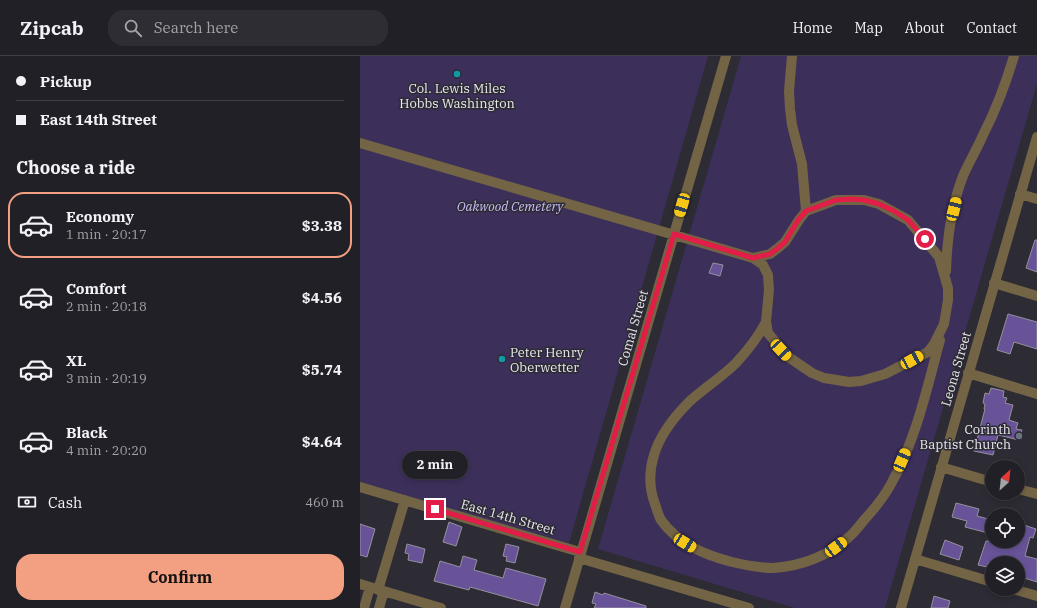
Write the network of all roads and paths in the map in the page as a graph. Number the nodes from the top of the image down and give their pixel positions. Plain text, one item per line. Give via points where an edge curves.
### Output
1 (726, 56) edge
2 (792, 56) edge
3 (1014, 56) edge
4 (1037, 137) edge
5 (360, 143) edge
6 (1020, 194) junction
7 (1037, 199) edge
8 (806, 211) junction
9 (674, 234) junction
10 (753, 258) junction
11 (946, 279) junction
12 (994, 283) junction
13 (1037, 296) edge
14 (766, 322) junction
15 (944, 324) junction
16 (968, 373) junction
17 (1037, 394) edge
18 (941, 467) junction
19 (985, 480) edge
20 (360, 487) edge
21 (1025, 491) edge
22 (1037, 494) edge
23 (405, 500) junction
24 (580, 555) junction
25 (915, 559) junction
26 (985, 580) edge
27 (373, 588) edge
28 (1025, 592) edge
29 (1037, 596) edge
30 (736, 606) edge
31 (364, 608) edge
32 (379, 608) edge
33 (441, 608) edge
34 (565, 608) edge
35 (749, 608) edge
36 (901, 608) edge

1 - 9 street, Comal Street
2 - 8 street via 790,109 802,164
3 - 11 street via 1004,90 958,192 949,229
4 - 6 street, Leona Street
5 - 9 street
6 - 7 street
6 - 12 street, Leona Street
8 - 10 street via 785,242 770,254
8 - 11 street via 836,200 864,200 879,204 908,220 939,257
9 - 10 street
9 - 24 street, Comal Street
10 - 14 street via 763,265 768,275
11 - 15 street via 948,300
12 - 13 street
12 - 16 street, Leona Street
14 - 15 street via 768,333 775,343 799,366 824,378 849,382 885,374 928,352
14 - 15 street via 736,364 689,402 672,421 654,454 650,470 650,487 660,519 685,543 718,559 772,568 804,563 822,556 850,536 878,504 891,484 908,444
16 - 17 street
16 - 18 street, Leona Street
18 - 19 street
18 - 25 street, Leona Street
20 - 23 street, East 14th Street
21 - 22 street
23 - 24 street, East 14th Street
23 - 27 street
24 - 30 street, East 14th Street
24 - 34 street, Comal Street
25 - 26 street
25 - 36 street, Leona Street
27 - 31 street
27 - 32 street
27 - 33 street
28 - 29 street
30 - 35 street, East 14th Street

